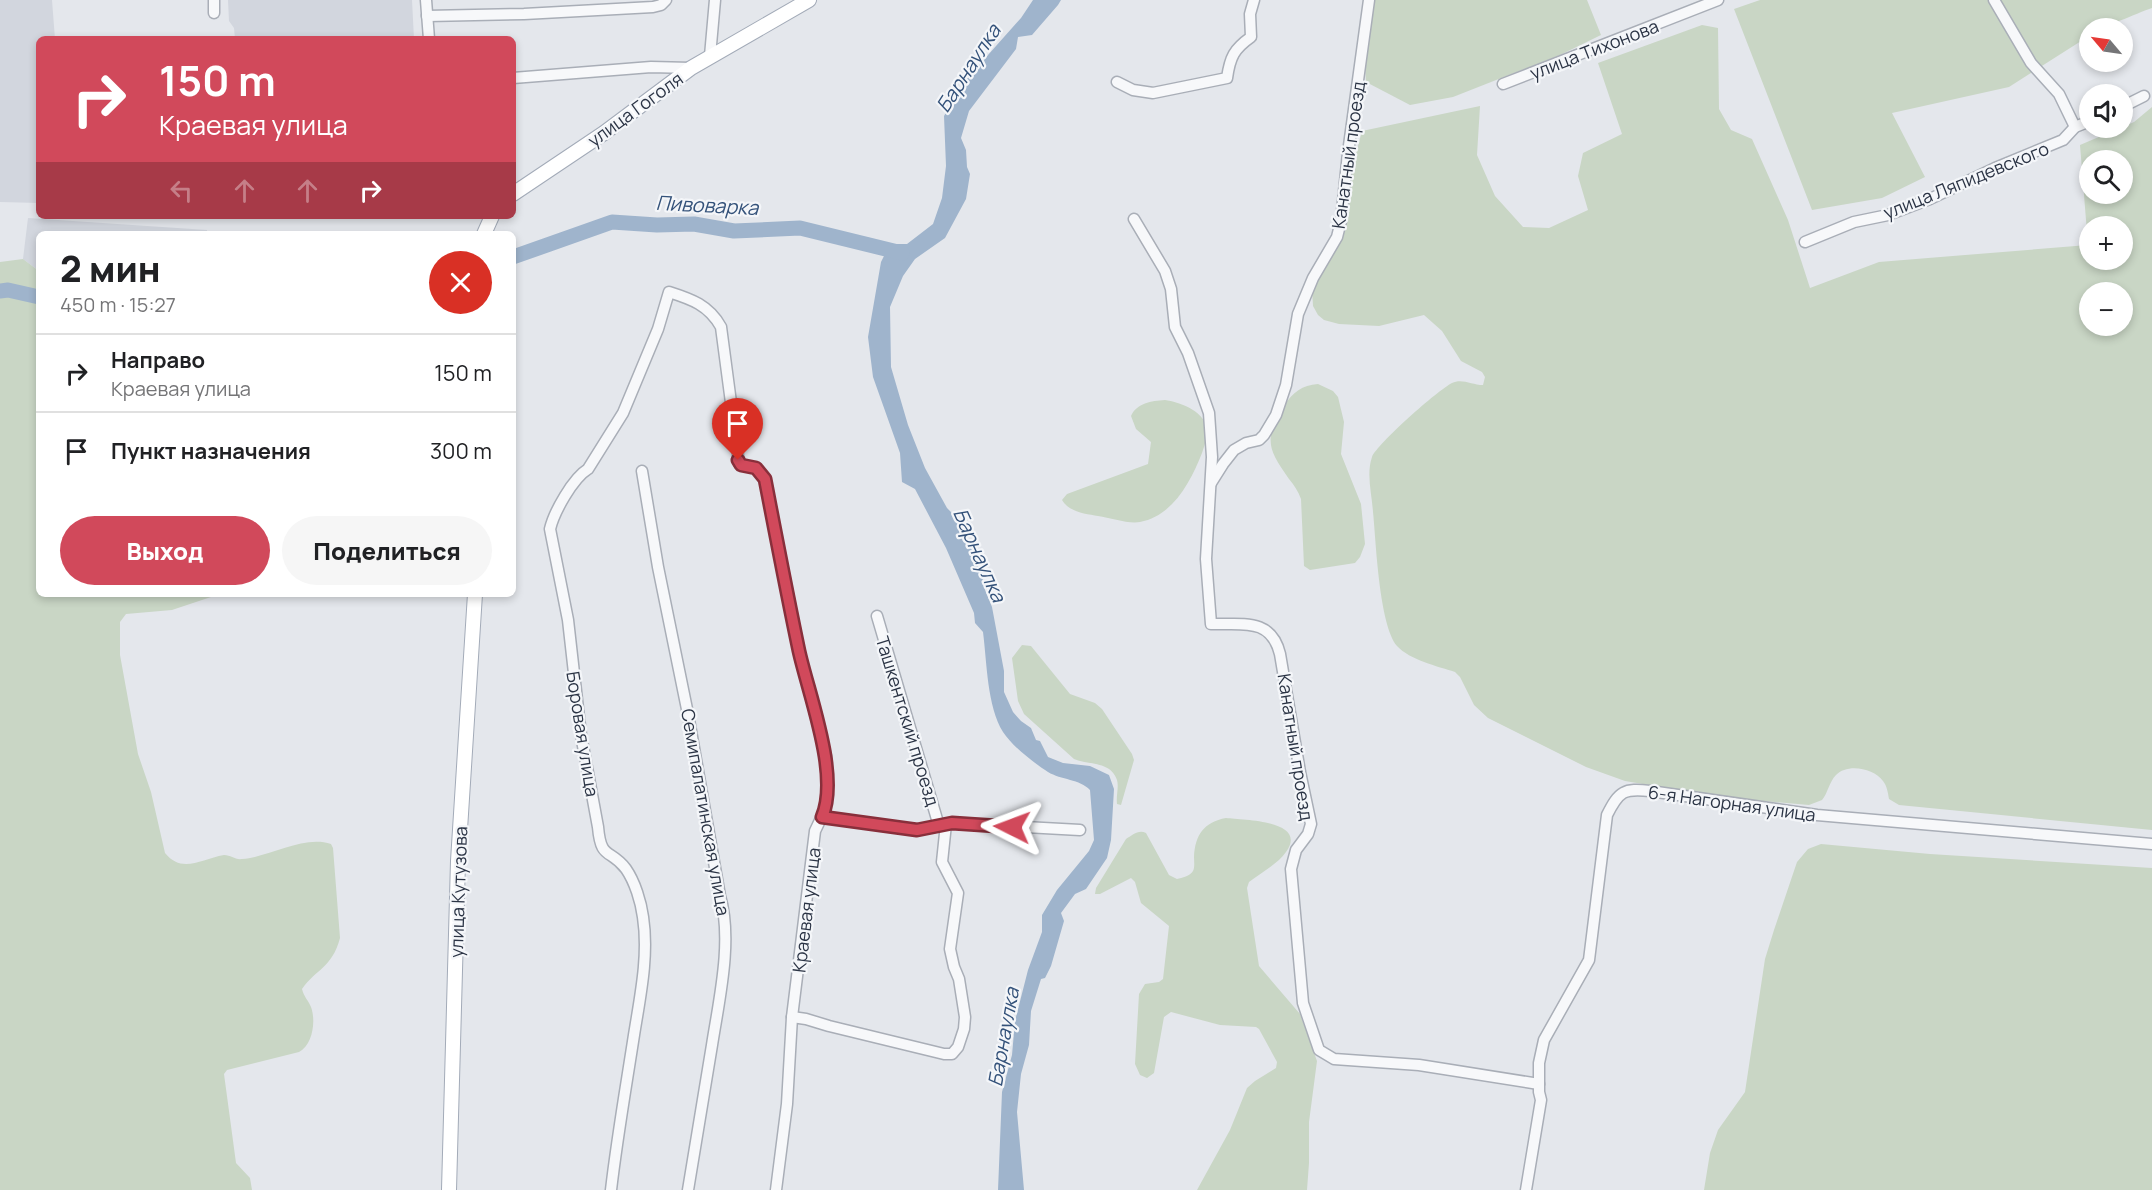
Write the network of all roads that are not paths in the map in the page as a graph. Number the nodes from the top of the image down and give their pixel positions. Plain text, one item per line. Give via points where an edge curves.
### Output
1 (214, 0) edge
2 (426, 0) edge
3 (666, 0) edge
4 (715, 0) edge
5 (809, 0) edge
6 (1254, 0) edge
7 (1369, 0) edge
8 (1718, 0) edge
9 (1994, 0) edge
10 (214, 13) dead end
11 (427, 16) junction
12 (429, 36) edge
13 (710, 56) junction
14 (691, 68) junction
15 (516, 78) edge
16 (1117, 82) dead end
17 (1503, 84) dead end
18 (2144, 96) dead end
19 (2133, 102) edge
20 (2079, 125) edge
21 (2075, 127) junction
22 (516, 192) edge
23 (1134, 219) dead end
24 (1804, 242) dead end
25 (669, 292) joint
26 (642, 471) dead end
27 (1210, 485) junction
28 (476, 597) edge
29 (877, 616) dead end
30 (822, 817) junction
31 (943, 825) junction
32 (1080, 830) dead end
33 (2152, 844) edge
34 (792, 1017) junction
35 (1539, 1084) junction
36 (449, 1190) edge
37 (611, 1190) edge
38 (688, 1190) edge
39 (776, 1190) edge
40 (1526, 1190) edge

1 - 10 street
2 - 11 street
3 - 11 street via 654,7
4 - 13 street
5 - 13 main road, улица Гоголя
6 - 16 street via 1251,37 1239,45 1229,61 1227,78 1153,93
7 - 27 street, Канатный проезд via 1337,237 1298,314 1286,385 1276,415 1259,440 1234,450
8 - 17 street, улица Тихонова
9 - 21 street via 2031,63 2059,94
11 - 12 street
13 - 14 main road, улица Гоголя
14 - 15 street via 651,67
14 - 22 main road, улица Гоголя
18 - 19 street
20 - 21 street, улица Ляпидевского
21 - 24 street, улица Ляпидевского via 2063,140 1930,199
23 - 27 street, Канатный проезд via 1165,271 1175,327 1209,413
25 - 30 street, Краевая улица via 702,305 723,332 739,463 756,468 765,479 799,650 826,756 828,789
25 - 37 street, Боровая улица via 623,412 588,469 572,485 550,529 568,620 576,705 600,844 628,871 644,925 646,951 640,1002
26 - 38 street, Семипалатинская улица via 725,911 717,1009
27 - 35 street, Канатный проезд via 1206,559 1211,624 1268,630 1277,640 1280,654 1311,824 1296,850 1291,869 1303,1003 1319,1050 1334,1059 1419,1065
28 - 36 main road, улица Кутузова via 458,861
29 - 31 street, Ташкентский проезд
30 - 31 street via 917,830
30 - 34 street, Краевая улица via 815,831
31 - 32 street
31 - 34 street, Ташкентский проезд via 942,862 958,893 950,949 965,1017 958,1047 949,1055
33 - 35 street, 6-я Нагорная улица via 1817,815 1650,791 1625,791 1607,815 1589,960 1544,1040
34 - 39 street, Краевая улица via 787,1104
35 - 40 street via 1541,1100

